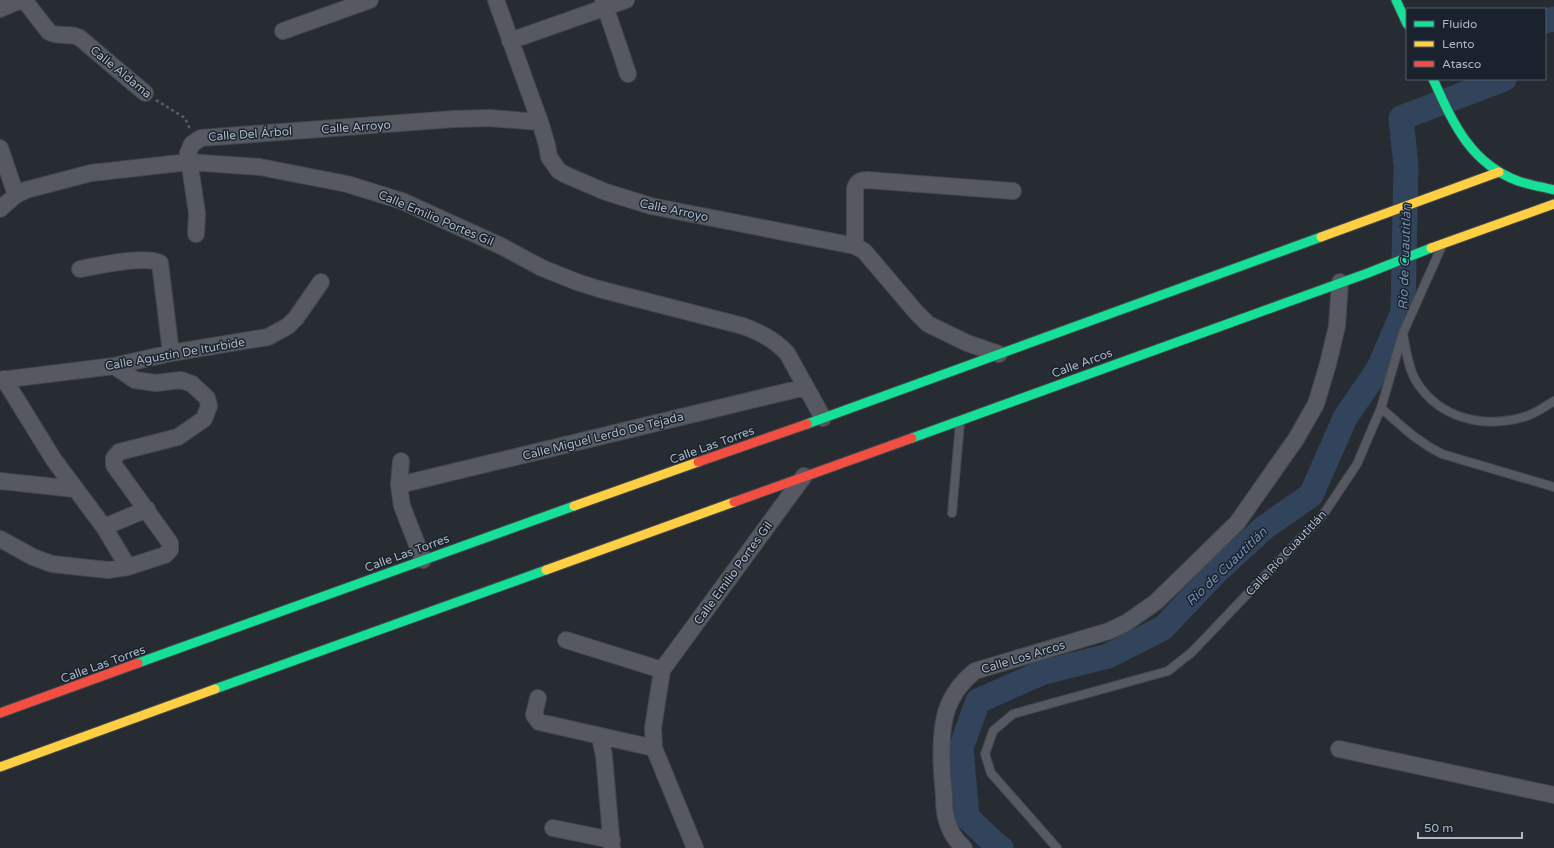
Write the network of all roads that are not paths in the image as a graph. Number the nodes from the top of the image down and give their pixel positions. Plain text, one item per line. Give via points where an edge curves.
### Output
1 (21, 0) edge
2 (24, 0) edge
3 (370, 0) edge
4 (496, 0) edge
5 (626, 0) edge
6 (1396, 0) edge
7 (604, 4) edge
8 (0, 9) edge
9 (1406, 22) edge
10 (283, 31) dead end
11 (510, 41) junction
12 (628, 74) dead end
13 (1433, 80) edge
14 (145, 93) road end
15 (540, 122) junction
16 (310, 130) joint
17 (0, 148) edge
18 (189, 162) junction
19 (1499, 172) junction
20 (1554, 190) edge
21 (1013, 191) dead end
22 (16, 195) junction
23 (1554, 204) edge
24 (0, 209) edge
25 (1536, 211) junction
26 (1554, 217) edge
27 (196, 234) dead end
28 (1443, 244) junction
29 (855, 246) junction
30 (80, 268) dead end
31 (321, 282) dead end
32 (1340, 282) junction
33 (1402, 334) junction
34 (172, 353) junction
35 (999, 354) junction
36 (114, 366) junction
37 (2, 380) edge
38 (806, 387) junction
39 (1554, 401) edge
40 (1381, 408) junction
41 (823, 418) junction
42 (961, 420) junction
43 (401, 460) dead end
44 (804, 476) junction
45 (0, 481) edge
46 (399, 485) junction
47 (1554, 487) edge
48 (75, 489) junction
49 (146, 509) junction
50 (952, 513) dead end
51 (104, 527) junction
52 (0, 539) edge
53 (423, 560) junction
54 (128, 567) junction
55 (566, 640) dead end
56 (662, 670) junction
57 (538, 698) dead end
58 (0, 713) edge
59 (600, 736) junction
60 (654, 748) junction
61 (1339, 749) dead end
62 (0, 767) edge
63 (1554, 795) edge
64 (553, 828) dead end
65 (612, 844) edge
66 (695, 848) edge
67 (964, 848) edge
68 (1057, 848) edge

1 - 8 street
2 - 14 street, Calle Aldama via 49,32 80,38
3 - 10 street
4 - 11 street
5 - 7 street
6 - 9 main road
7 - 11 street
7 - 12 street
11 - 15 street
13 - 19 main road via 1462,138 1472,151
15 - 16 street, Calle Arroyo via 489,118 454,119
15 - 29 street, Calle Arroyo via 549,157 559,171 606,192 650,206
16 - 18 street, Calle Del Árbol via 205,138 192,144 188,150
17 - 22 street
18 - 22 street, Calle Emilio Portes Gil via 91,173 34,187
18 - 27 street via 197,213
18 - 38 street, Calle Emilio Portes Gil via 268,168 346,184 402,201 577,282 758,331 787,353
19 - 20 main road via 1520,182
19 - 35 main road
21 - 29 street via 861,180 855,189
22 - 24 street, Calle Emilio Portes Gil
23 - 25 main road, Calle Arcos
25 - 26 street
25 - 28 main road, Calle Arcos
28 - 32 main road, Calle Arcos
28 - 33 lane, Calle Río Cuautitlán
29 - 35 street via 864,251 928,324 967,343
30 - 34 street via 152,260 160,263
31 - 34 street, Calle Agustín De Iturbide via 296,318 280,332 268,337
32 - 42 main road, Calle Arcos
32 - 67 street, Calle Los Arcos via 1337,326 1316,404 1296,439 1237,523 1156,602 1126,624 975,671 966,678 950,702 945,719 941,768 950,830
33 - 39 lane via 1415,380 1433,402 1454,415 1494,422 1529,415
33 - 40 lane, Calle Río Cuautitlán
34 - 36 street, Calle Agustín De Iturbide
35 - 41 main road
36 - 37 street, Calle Agustín De Iturbide
36 - 49 street via 135,380 156,383 181,380 192,384 207,398 209,406 204,419 178,436 119,452 114,458 114,465
37 - 48 street, Calle Agustín De Iturbide
38 - 41 street, Calle Emilio Portes Gil
38 - 46 street, Calle Miguel Lerdo De Tejada
40 - 47 lane via 1412,437 1442,454
40 - 68 lane, Calle Río Cuautitlán via 1357,464 1323,515 1192,652 1168,671 1013,714 993,731 985,754 991,773
41 - 53 main road, Calle Las Torres
42 - 44 main road, Calle Arcos
42 - 50 lane
43 - 46 street
44 - 56 street, Calle Emilio Portes Gil
44 - 62 main road
45 - 48 street
46 - 53 street via 402,506
48 - 51 street, Calle Agustín De Iturbide
49 - 51 street
49 - 54 street via 170,542 170,550 165,555
51 - 54 street, Calle Agustín De Iturbide
52 - 54 street via 52,564 108,570
53 - 58 main road, Calle Las Torres
55 - 56 street
56 - 60 street via 653,728
57 - 59 street via 534,715 539,722
59 - 60 street
59 - 65 street
60 - 66 street
61 - 63 street
64 - 65 street

